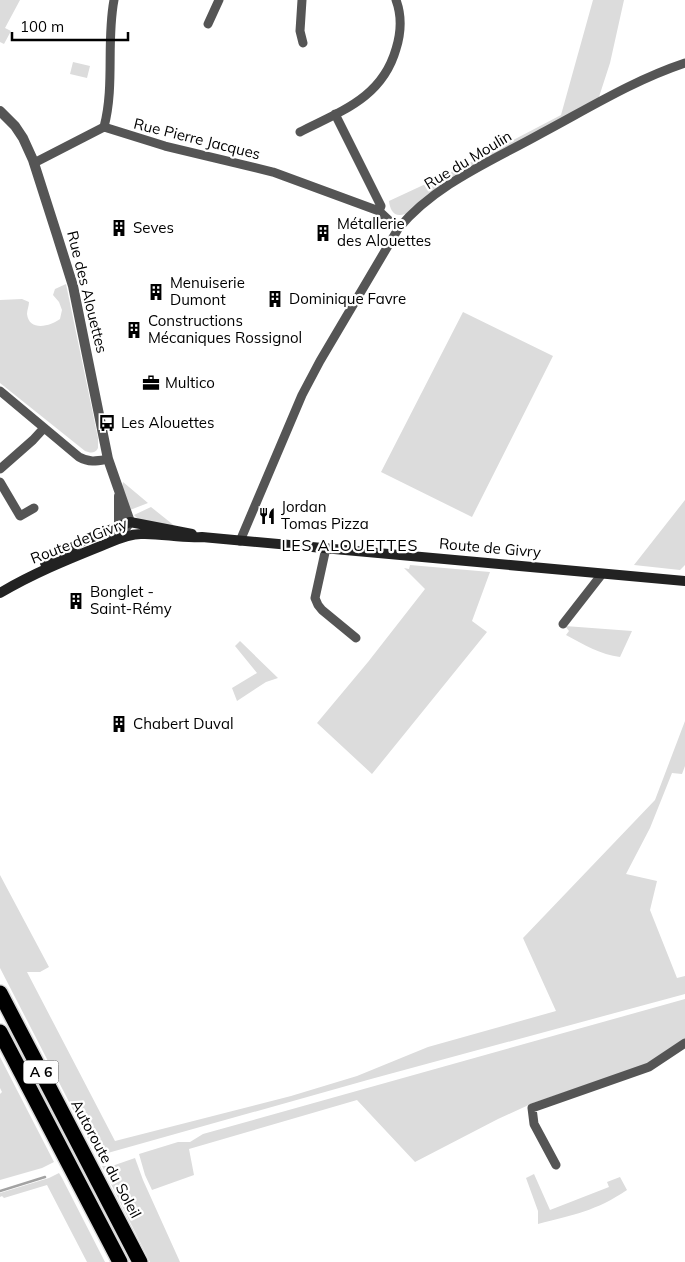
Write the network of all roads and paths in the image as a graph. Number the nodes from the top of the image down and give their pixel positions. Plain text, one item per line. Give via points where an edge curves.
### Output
1 (114, 0) edge
2 (219, 0) edge
3 (302, 0) edge
4 (396, 0) edge
5 (208, 24) dead end
6 (303, 43) dead end
7 (685, 63) edge
8 (0, 111) edge
9 (335, 114) junction
10 (104, 127) junction
11 (300, 132) dead end
12 (34, 163) junction
13 (379, 211) junction
14 (398, 229) junction
15 (0, 391) edge
16 (44, 428) junction
17 (108, 459) junction
18 (0, 468) edge
19 (0, 482) edge
20 (34, 508) dead end
21 (125, 529) junction
22 (240, 541) junction
23 (326, 548) junction
24 (602, 574) junction
25 (26, 577) junction
26 (685, 581) edge
27 (0, 593) edge
28 (563, 624) dead end
29 (356, 638) dead end
30 (0, 993) edge
31 (0, 1032) edge
32 (685, 1043) edge
33 (556, 1165) dead end
34 (120, 1262) edge
35 (140, 1262) edge

1 - 10 street via 111,84
2 - 5 street
3 - 6 street via 300,36
4 - 9 street via 400,30 388,70 368,95
7 - 14 street, Rue du Moulin via 623,89 459,178 411,213
8 - 12 street, Rue des Alouettes via 23,138
9 - 11 street
9 - 13 street via 381,206
10 - 12 street
10 - 13 street, Rue Pierre Jacques via 165,146 273,172
12 - 17 street, Rue des Alouettes via 73,286
13 - 14 street, Rue Pierre Jacques
14 - 22 street, Rue du Moulin via 302,395
15 - 16 street
16 - 17 street via 86,461
16 - 18 street
17 - 21 street, Rue des Alouettes via 119,490
19 - 20 street via 20,516
21 - 22 main road, Route de Givry via 188,532 202,537
21 - 25 main road, Route de Givry
21 - 25 main road, Route de Givry via 64,552
22 - 23 main road, Route de Givry
23 - 24 main road, Route de Givry
23 - 29 street via 315,598 322,610
24 - 26 main road, Route de Givry
24 - 28 street
25 - 27 main road, Route de Givry
30 - 35 highway, Autoroute du Soleil / A 6
31 - 34 highway, A 6
32 - 33 street via 649,1067 532,1108 534,1124

